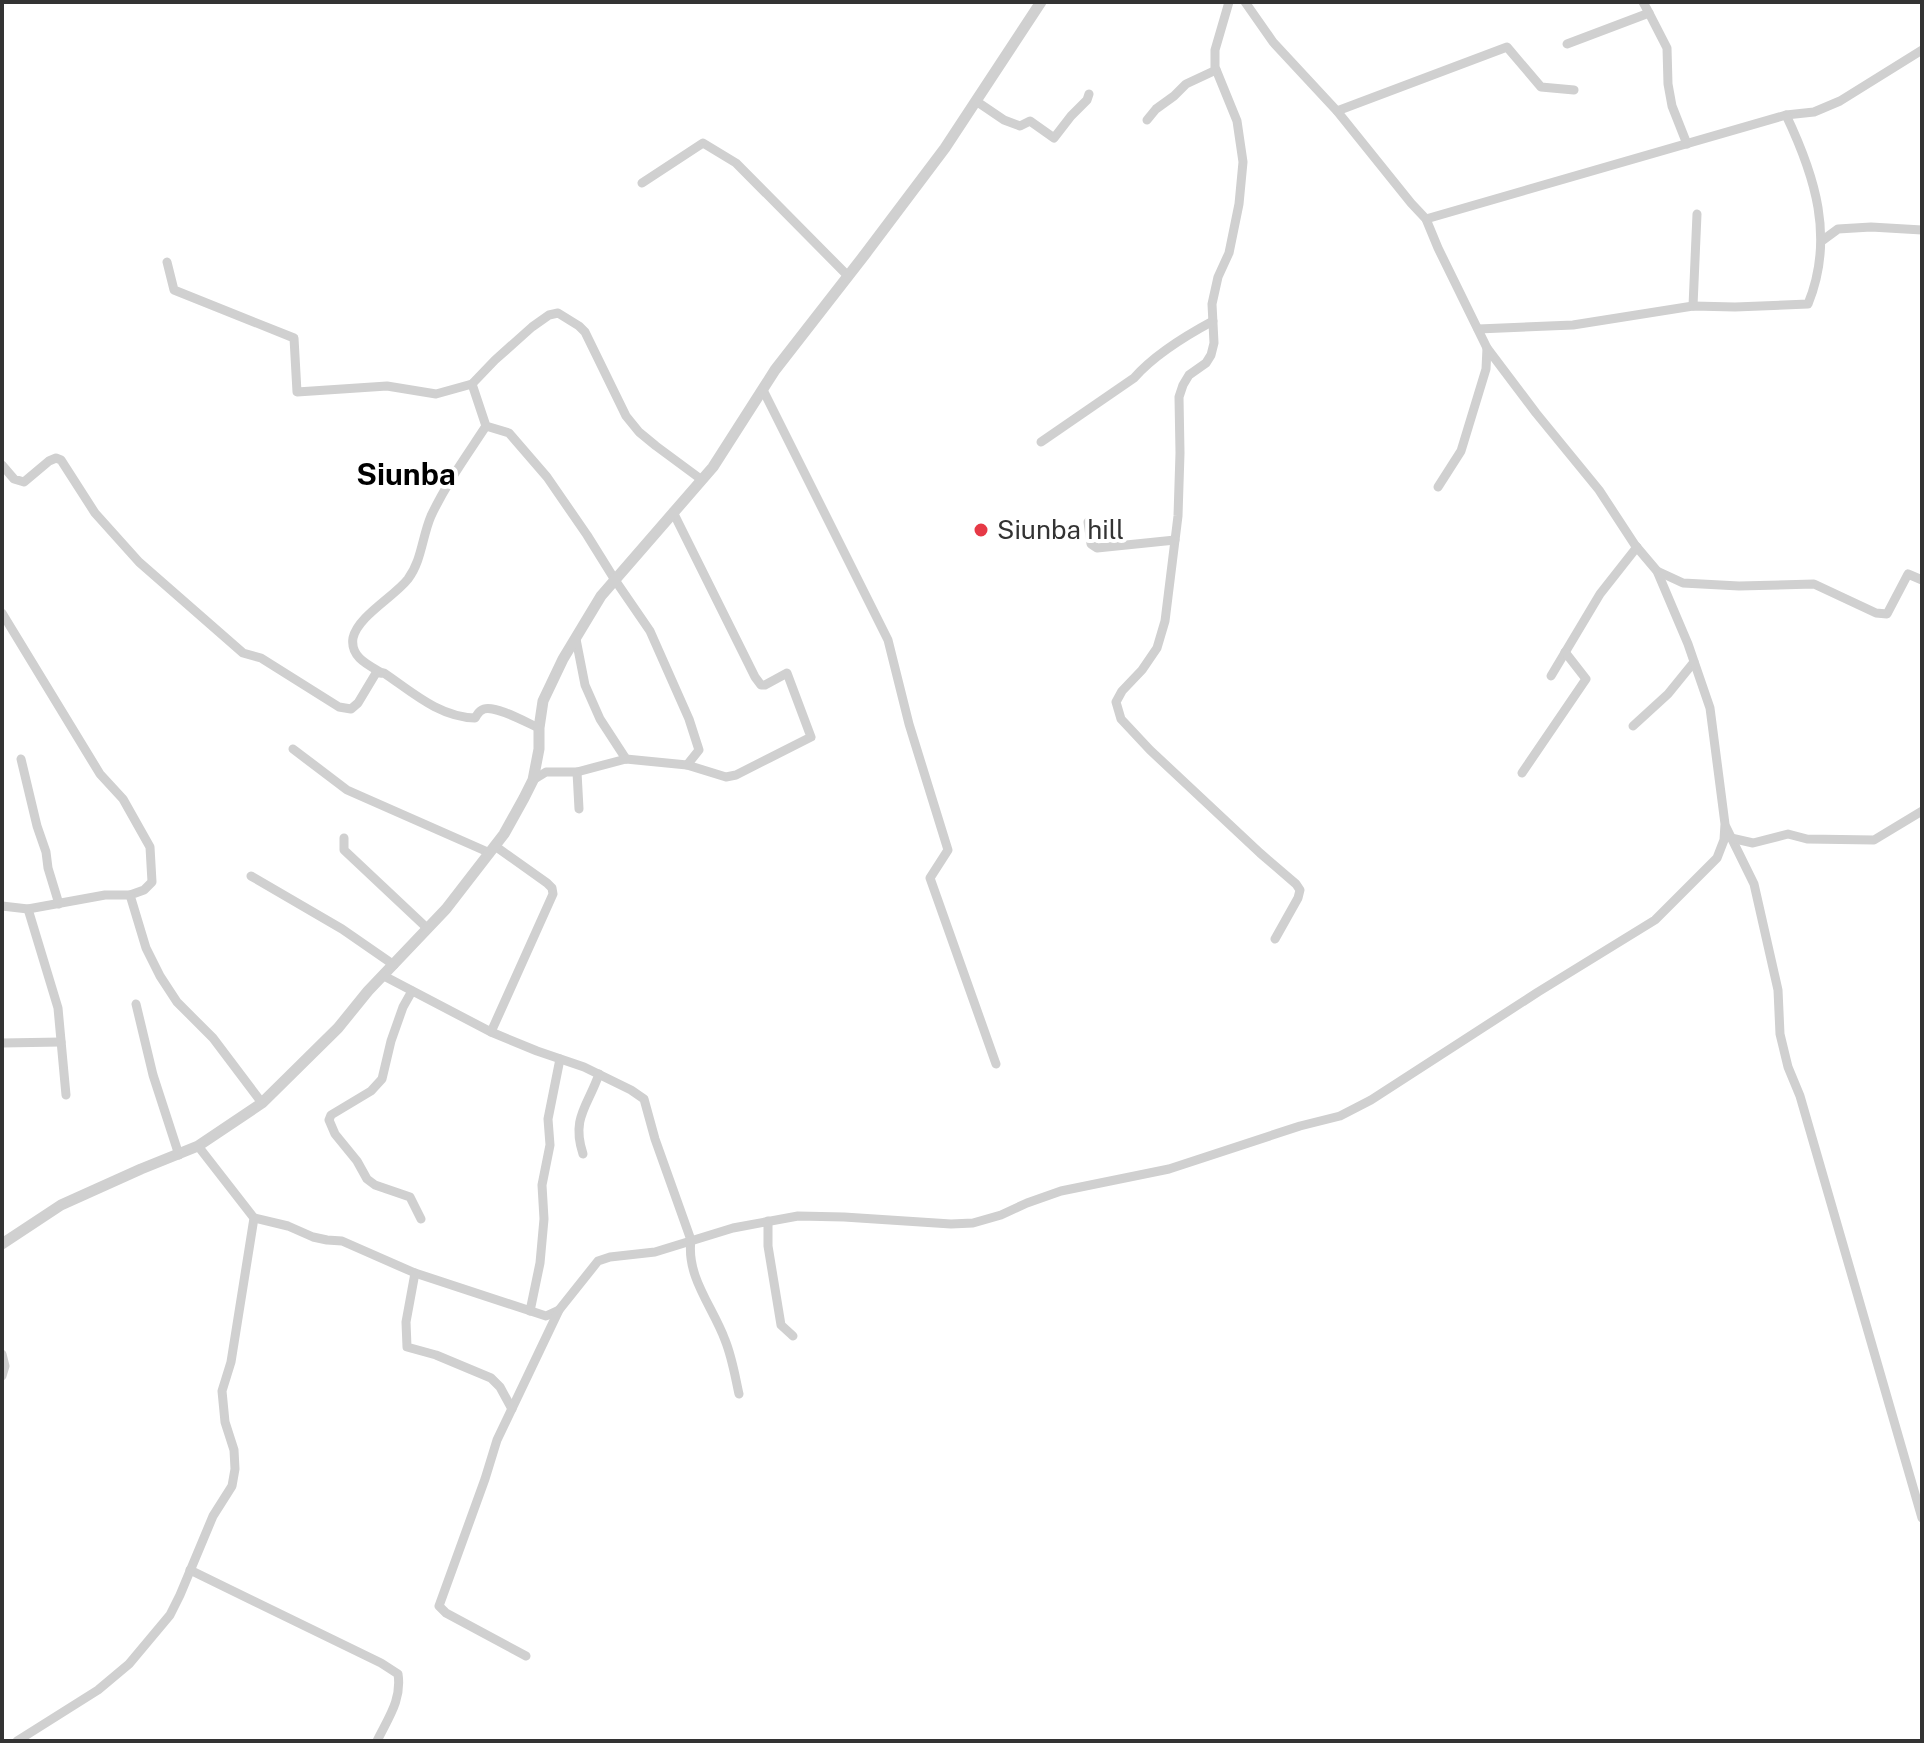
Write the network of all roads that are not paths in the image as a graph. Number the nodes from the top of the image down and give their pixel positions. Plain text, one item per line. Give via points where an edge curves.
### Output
1 (1041, 2) edge
2 (1229, 2) edge
3 (1245, 2) edge
4 (1643, 2) edge
5 (1649, 13) junction
6 (1567, 44) dead end
7 (1922, 50) edge
8 (1216, 70) junction
9 (1574, 90) dead end
10 (1089, 94) dead end
11 (976, 101) junction
12 (1337, 111) junction
13 (1786, 115) junction
14 (1147, 120) dead end
15 (1687, 144) junction
16 (642, 183) dead end
17 (1697, 214) dead end
18 (1426, 219) junction
19 (1922, 230) edge
20 (1823, 240) junction
21 (167, 262) dead end
22 (848, 276) junction
23 (1693, 306) junction
24 (1213, 321) junction
25 (1478, 329) junction
26 (1487, 348) junction
27 (472, 384) junction
28 (763, 390) junction
29 (486, 426) junction
30 (1041, 442) dead end
31 (2, 465) edge
32 (702, 480) junction
33 (1438, 487) dead end
34 (673, 512) junction
35 (1088, 522) dead end
36 (1175, 540) junction
37 (1637, 547) junction
38 (1657, 571) junction
39 (615, 580) junction
40 (1922, 580) edge
41 (2, 613) edge
42 (576, 639) junction
43 (1565, 652) junction
44 (1694, 662) junction
45 (382, 673) junction
46 (1551, 676) dead end
47 (1633, 726) dead end
48 (539, 728) junction
49 (293, 749) dead end
50 (21, 759) dead end
51 (626, 759) junction
52 (687, 765) junction
53 (577, 772) junction
54 (1522, 773) dead end
55 (533, 780) junction
56 (579, 809) dead end
57 (1922, 811) edge
58 (1725, 824) junction
59 (344, 838) dead end
60 (1731, 838) junction
61 (492, 850) junction
62 (251, 876) dead end
63 (130, 895) junction
64 (59, 904) junction
65 (2, 906) edge
66 (28, 909) junction
67 (428, 929) junction
68 (1275, 939) dead end
69 (394, 965) junction
70 (384, 976) junction
71 (412, 991) junction
72 (136, 1004) dead end
73 (491, 1032) junction
74 (61, 1042) junction
75 (2, 1043) edge
76 (560, 1059) junction
77 (996, 1064) dead end
78 (599, 1074) junction
79 (66, 1095) dead end
80 (262, 1103) junction
81 (198, 1146) junction
82 (583, 1154) dead end
83 (179, 1155) junction
84 (254, 1218) junction
85 (421, 1219) dead end
86 (768, 1221) junction
87 (691, 1240) junction
88 (2, 1244) edge
89 (415, 1273) junction
90 (559, 1310) junction
91 (530, 1311) junction
92 (793, 1336) dead end
93 (2, 1354) edge
94 (2, 1376) edge
95 (739, 1394) dead end
96 (512, 1409) junction
97 (1922, 1518) edge
98 (190, 1570) junction
99 (526, 1656) dead end
100 (17, 1741) edge
101 (377, 1741) edge

1 - 11 street
2 - 8 street via 1215,50
3 - 12 street via 1273,42
4 - 5 street
5 - 6 street
5 - 15 street via 1667,48 1672,106
7 - 13 street via 1840,101 1814,112
8 - 14 street via 1186,84
8 - 24 street via 1237,121 1243,162 1229,253 1212,304
9 - 12 street via 1541,87 1507,47
10 - 11 street via 1054,138 1030,121 1013,124
11 - 22 street
12 - 18 street
13 - 15 street
13 - 20 street via 1803,151
15 - 18 street
16 - 22 street via 703,143 736,163
17 - 23 street
18 - 25 street
19 - 20 street via 1838,229
20 - 23 street via 1808,304
21 - 27 street via 174,290 294,338 297,392 387,386 436,394
22 - 28 street
23 - 25 street via 1573,325
24 - 30 street
24 - 36 street via 1211,355 1189,375 1179,397
25 - 26 street
26 - 33 street via 1486,369 1461,451
26 - 37 street
27 - 29 street
27 - 32 street via 532,327 558,313 585,332 614,395 639,432
28 - 32 street
28 - 77 street via 888,640 948,850 930,878
29 - 39 street via 509,433 547,477
29 - 45 street via 430,518 417,565 357,630 355,654
31 - 45 street via 24,482 49,461 61,460 95,513 139,562 243,653 261,658 339,707 351,709 376,673
32 - 34 street
34 - 39 street
34 - 52 street via 755,677 765,685 787,673 811,737 736,775
35 - 36 street via 1091,544 1097,548
36 - 68 street via 1157,648 1116,702 1121,719 1150,750 1296,884 1298,898
37 - 38 street
37 - 43 street
38 - 40 street via 1683,583 1814,584 1887,614 1908,574
38 - 44 street
39 - 42 street
39 - 52 street via 650,631 689,719 699,750
41 - 63 street via 150,847 152,882
42 - 48 street via 543,701
42 - 51 street via 585,685
43 - 46 street
43 - 54 street via 1586,679
44 - 47 street
44 - 58 street via 1710,708
45 - 48 street via 424,703 459,717 475,718 485,709 495,709
48 - 55 street
49 - 61 street via 347,790
50 - 64 street
51 - 52 street
51 - 53 street
53 - 55 street via 546,772
53 - 56 street
55 - 61 street
57 - 60 street via 1874,840 1788,834 1753,843
58 - 60 street
58 - 86 street via 1717,858 1655,920 1340,1116 1169,1169 1061,1191 973,1223 824,1215
59 - 67 street via 344,850
60 - 97 street via 1754,884 1778,990 1788,1067
61 - 67 street
61 - 73 street via 547,883 553,894
62 - 69 street
63 - 64 street
63 - 80 street via 160,976
64 - 66 street
65 - 66 street
66 - 74 street via 58,1008
67 - 69 street
69 - 70 street
70 - 71 street
70 - 80 street
71 - 73 street
71 - 85 street via 382,1079 329,1120 367,1179 410,1197
72 - 83 street
73 - 76 street
74 - 75 street
74 - 79 street
76 - 78 street
76 - 91 street via 548,1119 540,1263
78 - 82 street via 578,1125
78 - 87 street via 646,1102
80 - 81 street
81 - 83 street
81 - 84 street
83 - 88 street via 61,1205
84 - 89 street via 342,1241
84 - 98 street via 222,1391 234,1478
86 - 87 street
86 - 92 street via 781,1325
87 - 90 street via 598,1261
87 - 95 street via 689,1254 725,1338
89 - 91 street
89 - 96 street via 407,1347 491,1378
90 - 91 street via 546,1316
90 - 96 street
93 - 94 street
96 - 99 street via 439,1606
98 - 100 street via 170,1615 129,1664
98 - 101 street via 398,1674 397,1701

